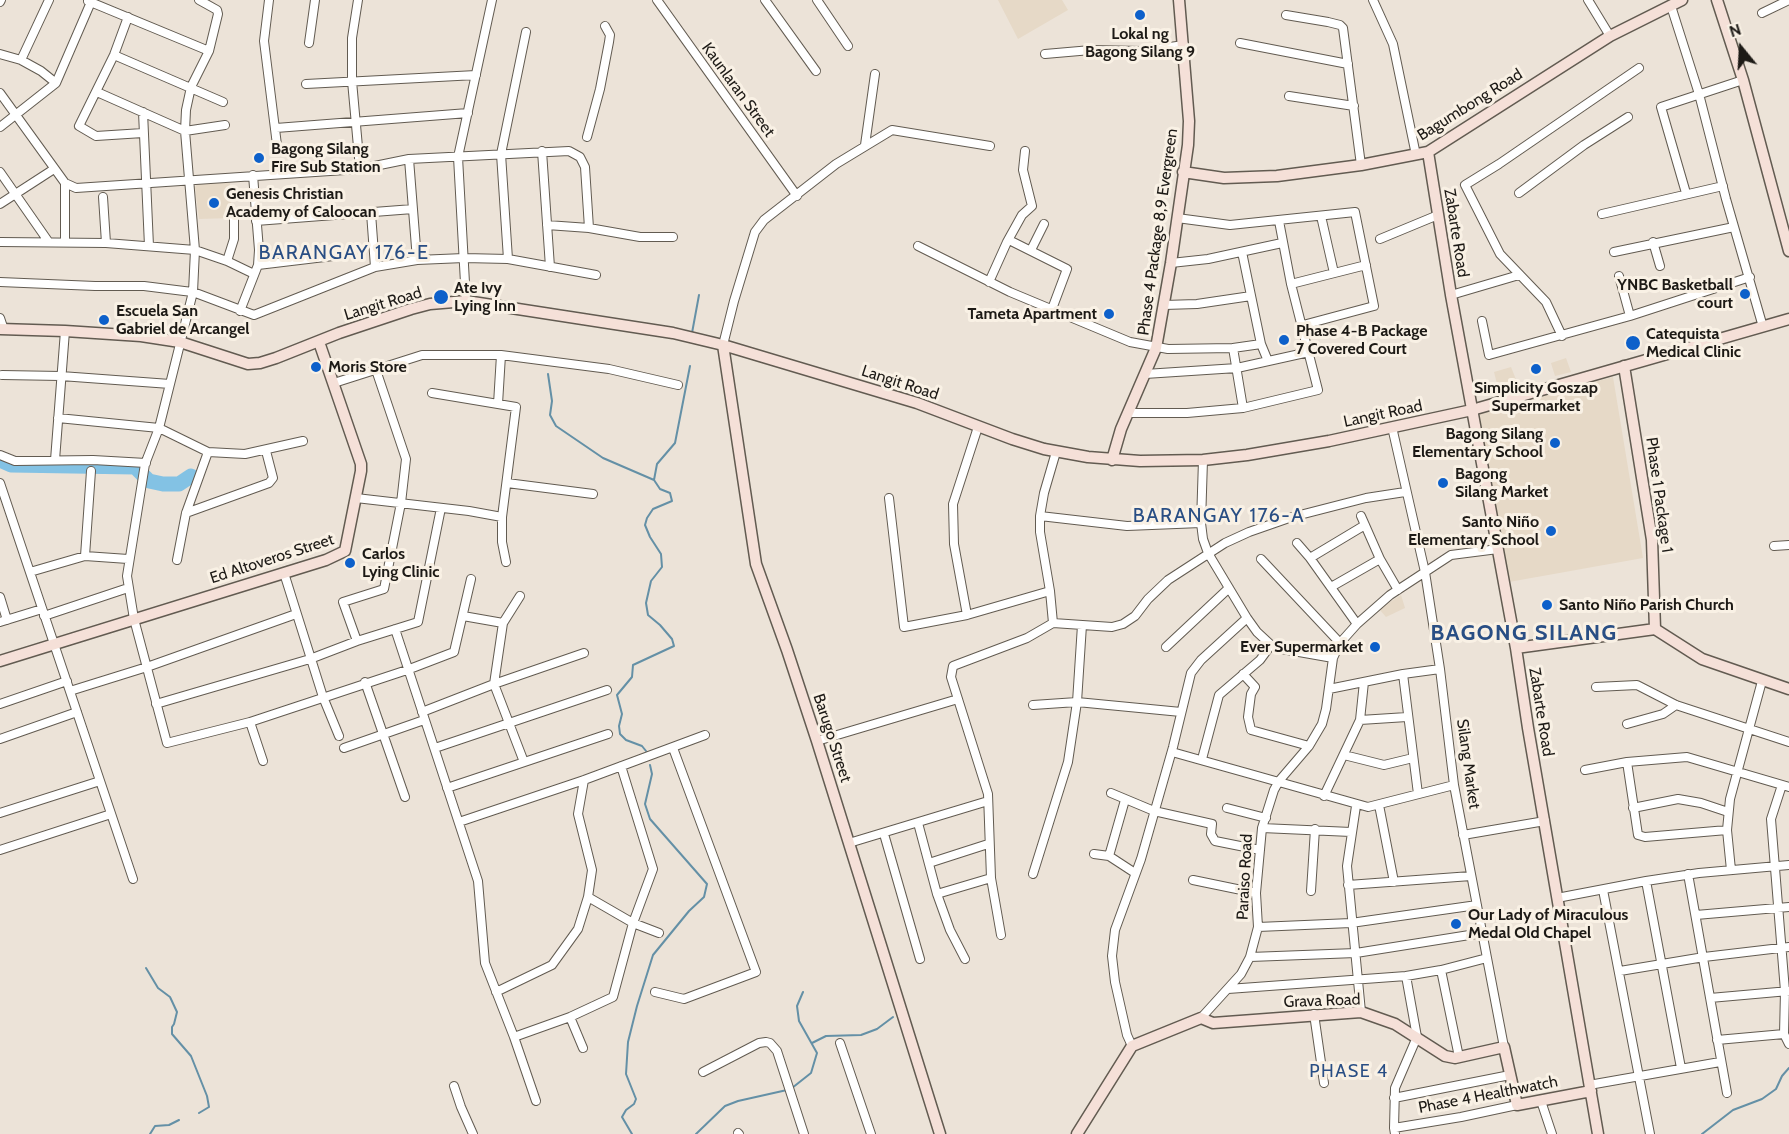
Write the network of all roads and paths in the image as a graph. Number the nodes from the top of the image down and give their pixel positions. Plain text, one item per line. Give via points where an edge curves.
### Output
1 (49, 0) edge
2 (199, 0) edge
3 (269, 0) edge
4 (315, 0) edge
5 (358, 0) edge
6 (492, 0) edge
7 (657, 0) edge
8 (765, 0) edge
9 (817, 0) edge
10 (1179, 0) edge
11 (1372, 0) edge
12 (1588, 0) edge
13 (1682, 0) edge
14 (1717, 0) edge
15 (1789, 0) edge
16 (88, 1) edge
17 (1671, 6) junction
18 (1762, 12) dead end
19 (1286, 15) dead end
20 (128, 18) junction
21 (605, 26) dead end
22 (526, 32) dead end
23 (1610, 36) junction
24 (309, 43) dead end
25 (1240, 43) dead end
26 (1184, 45) junction
27 (848, 46) dead end
28 (209, 51) junction
29 (0, 54) edge
30 (1045, 54) dead end
31 (114, 55) junction
32 (21, 60) junction
33 (1348, 64) junction
34 (1638, 68) dead end
35 (816, 70) dead end
36 (875, 74) dead end
37 (476, 75) junction
38 (1743, 80) junction
39 (352, 81) junction
40 (56, 83) junction
41 (306, 84) dead end
42 (191, 87) junction
43 (97, 92) junction
44 (0, 93) edge
45 (1699, 94) junction
46 (1289, 96) dead end
47 (223, 102) dead end
48 (1354, 106) junction
49 (143, 112) junction
50 (468, 113) junction
51 (17, 115) junction
52 (1628, 117) dead end
53 (356, 122) junction
54 (225, 125) dead end
55 (0, 127) edge
56 (276, 128) junction
57 (185, 131) junction
58 (143, 133) junction
59 (587, 137) dead end
60 (277, 145) dead end
61 (865, 145) junction
62 (990, 146) dead end
63 (542, 151) junction
64 (1025, 151) dead end
65 (1428, 152) junction
66 (501, 154) junction
67 (1416, 155) junction
68 (458, 157) junction
69 (409, 159) junction
70 (1361, 165) junction
71 (54, 169) junction
72 (360, 169) junction
73 (0, 172) edge
74 (1183, 172) junction
75 (252, 175) junction
76 (191, 180) junction
77 (65, 183) junction
78 (145, 184) junction
79 (1723, 186) junction
80 (1519, 193) dead end
81 (1686, 193) junction
82 (16, 195) junction
83 (103, 196) dead end
84 (797, 196) junction
85 (0, 204) edge
86 (413, 209) junction
87 (234, 213) dead end
88 (371, 213) junction
89 (1602, 214) dead end
90 (1438, 215) junction
91 (1321, 216) junction
92 (1177, 218) junction
93 (256, 221) junction
94 (1279, 221) junction
95 (1044, 224) dead end
96 (547, 225) junction
97 (1734, 226) junction
98 (589, 228) junction
99 (673, 237) dead end
100 (1380, 239) dead end
101 (1009, 240) junction
102 (48, 241) junction
103 (64, 241) junction
104 (0, 242) edge
105 (1653, 242) junction
106 (106, 243) junction
107 (1282, 243) junction
108 (149, 246) junction
109 (918, 246) dead end
110 (195, 250) junction
111 (1031, 250) junction
112 (1789, 251) edge
113 (1242, 252) junction
114 (1614, 252) dead end
115 (333, 256) dead end
116 (464, 258) junction
117 (417, 260) junction
118 (508, 260) junction
119 (227, 261) junction
120 (1171, 263) junction
121 (258, 265) junction
122 (1366, 265) junction
123 (1660, 266) dead end
124 (375, 267) junction
125 (550, 267) junction
126 (1334, 273) junction
127 (255, 274) junction
128 (596, 275) dead end
129 (1519, 275) junction
130 (1619, 276) dead end
131 (1750, 277) junction
132 (0, 282) edge
133 (989, 282) junction
134 (1292, 284) junction
135 (192, 292) junction
136 (1451, 295) junction
137 (1251, 296) junction
138 (466, 301) junction
139 (1164, 305) junction
140 (1052, 309) junction
141 (240, 311) junction
142 (1630, 316) junction
143 (0, 318) edge
144 (1789, 319) edge
145 (1482, 321) dead end
146 (1303, 325) junction
147 (1763, 327) junction
148 (2, 330) edge
149 (65, 331) junction
150 (1562, 336) junction
151 (180, 342) junction
152 (319, 342) junction
153 (1261, 344) junction
154 (723, 345) junction
155 (1156, 348) junction
156 (1233, 348) junction
157 (1309, 352) junction
158 (501, 355) junction
159 (1268, 361) junction
160 (1624, 366) junction
161 (1237, 368) junction
162 (376, 370) junction
163 (1145, 374) junction
164 (2, 375) dead end
165 (62, 376) junction
166 (334, 383) junction
167 (170, 384) junction
168 (678, 385) dead end
169 (432, 393) dead end
170 (498, 404) junction
171 (1243, 408) junction
172 (1472, 410) junction
173 (1128, 413) junction
174 (58, 418) junction
175 (978, 427) junction
176 (1392, 427) junction
177 (159, 428) junction
178 (303, 441) dead end
179 (267, 450) junction
180 (208, 452) junction
181 (1056, 452) junction
182 (0, 455) edge
183 (56, 460) junction
184 (1112, 460) junction
185 (1203, 460) junction
186 (146, 464) junction
187 (91, 471) dead end
188 (0, 483) edge
189 (507, 483) junction
190 (1405, 492) junction
191 (593, 494) dead end
192 (356, 498) junction
193 (889, 498) dead end
194 (401, 503) junction
195 (441, 508) junction
196 (186, 513) junction
197 (1040, 516) junction
198 (1361, 516) dead end
199 (502, 517) junction
200 (1201, 524) junction
201 (1365, 525) junction
202 (1296, 543) dead end
203 (1789, 545) edge
204 (1774, 546) dead end
205 (1498, 549) junction
206 (1208, 553) junction
207 (85, 556) junction
208 (1310, 558) junction
209 (128, 559) junction
210 (1261, 559) dead end
211 (1380, 559) junction
212 (177, 560) dead end
213 (506, 562) dead end
214 (30, 572) junction
215 (1425, 572) junction
216 (284, 573) junction
217 (471, 579) dead end
218 (1330, 587) junction
219 (128, 588) junction
220 (1229, 588) junction
221 (1398, 590) junction
222 (1050, 591) junction
223 (0, 597) edge
224 (520, 597) dead end
225 (43, 612) junction
226 (296, 614) junction
227 (967, 615) junction
228 (463, 616) junction
229 (1247, 618) junction
230 (134, 619) junction
231 (4, 621) edge
232 (1053, 623) junction
233 (503, 624) junction
234 (1357, 624) junction
235 (1082, 625) junction
236 (394, 629) junction
237 (1654, 629) junction
238 (357, 641) junction
239 (1340, 643) junction
240 (55, 644) junction
241 (1271, 645) junction
242 (1166, 647) dead end
243 (1516, 648) junction
244 (584, 653) dead end
245 (1333, 658) junction
246 (310, 659) junction
247 (0, 661) edge
248 (147, 667) junction
249 (1440, 669) junction
250 (407, 670) junction
251 (1243, 674) junction
252 (1403, 674) junction
253 (67, 681) junction
254 (1762, 681) junction
255 (365, 682) junction
256 (1364, 682) junction
257 (494, 684) junction
258 (1596, 687) dead end
259 (1329, 689) junction
260 (1789, 689) edge
261 (607, 690) dead end
262 (70, 691) junction
263 (323, 697) junction
264 (958, 699) junction
265 (1077, 702) junction
266 (0, 704) edge
267 (156, 704) junction
268 (1033, 705) dead end
269 (1676, 705) junction
270 (77, 712) junction
271 (1181, 712) junction
272 (423, 716) junction
273 (1407, 717) junction
274 (1360, 720) junction
275 (250, 722) junction
276 (510, 722) junction
277 (1627, 724) dead end
278 (1749, 729) junction
279 (608, 734) dead end
280 (383, 735) junction
281 (705, 735) dead end
282 (339, 736) dead end
283 (0, 739) edge
284 (817, 741) junction
285 (1789, 742) edge
286 (1309, 746) junction
287 (344, 748) dead end
288 (435, 748) junction
289 (673, 748) junction
290 (1172, 752) junction
291 (1344, 755) junction
292 (1413, 758) junction
293 (1202, 759) junction
294 (263, 761) dead end
295 (524, 762) junction
296 (1627, 762) junction
297 (621, 766) junction
298 (1585, 770) dead end
299 (1736, 772) junction
300 (584, 780) junction
301 (100, 781) junction
302 (1279, 781) junction
303 (1454, 785) junction
304 (1786, 786) edge
305 (447, 788) junction
306 (1110, 793) dead end
307 (1418, 794) junction
308 (1324, 796) junction
309 (405, 797) dead end
310 (1125, 800) junction
311 (988, 801) junction
312 (1380, 805) junction
313 (1356, 806) junction
314 (1227, 808) dead end
315 (1633, 808) junction
316 (1154, 811) junction
317 (1728, 812) junction
318 (0, 813) edge
319 (111, 814) junction
320 (1266, 818) junction
321 (1545, 821) junction
322 (459, 822) junction
323 (918, 823) junction
324 (1262, 828) junction
325 (1315, 829) junction
326 (1727, 830) junction
327 (1351, 832) junction
328 (884, 834) junction
329 (1464, 835) junction
330 (849, 843) junction
331 (988, 844) junction
332 (0, 850) edge
333 (1260, 850) junction
334 (1094, 854) dead end
335 (1109, 856) junction
336 (929, 863) junction
337 (1789, 865) edge
338 (1774, 867) junction
339 (1731, 870) junction
340 (1135, 873) junction
341 (1033, 874) dead end
342 (1688, 874) junction
343 (1472, 876) junction
344 (991, 878) junction
345 (133, 879) dead end
346 (1193, 880) dead end
347 (1646, 880) junction
348 (1394, 882) junction
349 (1348, 885) junction
350 (1603, 890) junction
351 (1311, 891) dead end
352 (1256, 893) junction
353 (937, 894) junction
354 (588, 897) junction
355 (1557, 898) junction
356 (1477, 905) junction
357 (1789, 906) edge
358 (1778, 907) junction
359 (1696, 915) junction
360 (633, 923) junction
361 (1351, 923) junction
362 (1258, 927) junction
363 (659, 933) dead end
364 (1482, 933) junction
365 (1001, 935) dead end
366 (1785, 947) edge
367 (1356, 953) junction
368 (1251, 957) junction
369 (1704, 957) junction
370 (1487, 958) junction
371 (920, 959) dead end
372 (965, 959) dead end
373 (1662, 964) junction
374 (1441, 970) junction
375 (1620, 971) junction
376 (1406, 976) junction
377 (1358, 980) junction
378 (1228, 989) junction
379 (1787, 991) edge
380 (496, 992) junction
381 (655, 992) dead end
382 (1710, 998) junction
383 (1361, 1012) junction
384 (1314, 1014) junction
385 (570, 1017) junction
386 (1201, 1018) junction
387 (1785, 1034) junction
388 (514, 1037) junction
389 (1417, 1037) junction
390 (1718, 1040) junction
391 (840, 1043) dead end
392 (1789, 1044) edge
393 (1131, 1046) junction
394 (1504, 1047) junction
395 (583, 1048) dead end
396 (1459, 1057) junction
397 (1720, 1062) junction
398 (1680, 1068) junction
399 (703, 1072) dead end
400 (1510, 1075) junction
401 (1639, 1075) junction
402 (1324, 1083) dead end
403 (454, 1086) dead end
404 (1590, 1088) junction
405 (1727, 1093) dead end
406 (1394, 1098) junction
407 (536, 1101) dead end
408 (1541, 1101) junction
409 (1517, 1105) junction
410 (1395, 1131) edge
411 (473, 1134) edge
412 (804, 1134) edge
413 (871, 1134) edge
414 (940, 1134) edge
415 (1077, 1134) edge
416 (1552, 1134) edge
417 (1598, 1134) edge
418 (1650, 1134) edge

1 - 32 street
2 - 28 street via 218,12
3 - 56 street via 264,41
4 - 24 street
5 - 39 street via 352,38
6 - 37 street
7 - 84 street, Kaunlaran Street
8 - 35 street
9 - 27 street
10 - 26 main road, Phase 4 Package 8,9 Evergreen
11 - 67 street via 1392,44
12 - 23 street
13 - 17 main road, Bagumbong Road
14 - 38 main road
15 - 18 street
16 - 20 street
16 - 40 street
17 - 23 main road, Bagumbong Road
17 - 45 street
19 - 33 street via 1340,25
20 - 28 street
20 - 31 street
21 - 59 street via 609,42
22 - 66 street
23 - 65 main road, Bagumbong Road
25 - 33 street
26 - 30 street via 1141,51
26 - 74 main road, Phase 4 Package 8,9 Evergreen via 1189,122
28 - 42 street
29 - 32 street
31 - 42 street
31 - 43 street
32 - 40 street
33 - 48 street
34 - 129 street via 1464,184 1500,254
36 - 61 street
37 - 39 street
37 - 50 street
38 - 45 street
38 - 112 main road
39 - 41 street
39 - 53 street
40 - 51 street
42 - 47 street
42 - 57 street
43 - 49 street
43 - 58 street via 79,126 96,136
44 - 51 street
45 - 79 street
45 - 81 street via 1661,107
46 - 48 street
48 - 70 street
49 - 57 street
49 - 58 street
50 - 53 street
50 - 68 street
51 - 55 street
51 - 71 street
52 - 80 street
53 - 56 street
53 - 72 street
54 - 57 street
56 - 60 street
57 - 76 street
58 - 78 street
61 - 62 street via 892,130
61 - 84 street
63 - 66 street
63 - 96 street
63 - 98 street via 569,151 582,159
64 - 101 street via 1023,170 1032,206 1022,215
65 - 67 main road, Bagumbong Road
65 - 90 main road, Zabarte Road
66 - 68 street
66 - 118 street
67 - 70 main road, Bagumbong Road
68 - 69 street
68 - 116 street
69 - 72 street
69 - 86 street
70 - 74 main road, Bagumbong Road via 1277,176 1224,178
71 - 77 street
71 - 82 street
72 - 75 street
73 - 82 street
74 - 92 main road, Phase 4 Package 8,9 Evergreen
75 - 76 street
75 - 93 street
76 - 78 street
76 - 110 street
77 - 78 street via 76,188
77 - 103 street
78 - 108 street
79 - 81 street
79 - 97 street
81 - 89 street
82 - 85 street
82 - 102 street
83 - 106 street
84 - 154 street via 764,220 755,232
86 - 88 street
86 - 117 street
87 - 119 street via 234,239
88 - 93 street
88 - 124 street
90 - 100 street
90 - 136 main road, Zabarte Road
91 - 94 street
91 - 122 street via 1355,212
91 - 126 street
92 - 94 street via 1230,225
92 - 120 main road, Phase 4 Package 8,9 Evergreen
93 - 121 street
94 - 107 street
95 - 111 street
96 - 98 street
96 - 125 street
97 - 105 street
97 - 131 street
98 - 99 street via 640,237
101 - 111 street
101 - 133 street
102 - 103 street
102 - 104 street
103 - 106 street
105 - 114 street
105 - 123 street
106 - 108 street
107 - 113 street
107 - 134 street
108 - 110 street
109 - 133 street
110 - 119 street
110 - 135 street
111 - 140 street via 1068,269
113 - 120 street
113 - 137 street
115 - 121 street
116 - 117 street
116 - 118 street
116 - 138 street
117 - 124 street
118 - 125 street
119 - 127 street
120 - 139 main road, Phase 4 Package 8,9 Evergreen
121 - 127 street
122 - 126 street
122 - 146 street via 1374,306
124 - 141 street via 254,315
125 - 128 street
126 - 134 street
127 - 141 street
129 - 136 street
129 - 150 street via 1546,302
130 - 142 street
131 - 142 street
131 - 147 street
132 - 135 street via 144,286
133 - 140 street
134 - 146 street
135 - 141 street
135 - 151 street
136 - 172 main road, Zabarte Road
137 - 139 street
137 - 153 street
138 - 152 main road, Langit Road via 411,309
138 - 154 main road, Langit Road via 673,333
139 - 155 main road, Phase 4 Package 8,9 Evergreen
140 - 155 street via 1130,342
142 - 150 street
143 - 148 street
144 - 147 main road, Langit Road
145 - 150 street via 1489,355
146 - 157 street
147 - 160 main road, Langit Road
148 - 149 main road, Langit Road
149 - 151 main road, Langit Road
149 - 165 street
151 - 152 main road, Langit Road via 248,364
151 - 167 street
152 - 166 main road, Ed Altoveros Street
153 - 156 street
153 - 159 street
154 - 175 main road, Langit Road via 907,400
154 - 284 main road, Barugo Street via 756,564
155 - 156 street
155 - 163 main road, Phase 4 Package 8,9 Evergreen
156 - 161 street
157 - 159 street
157 - 171 street via 1318,390
158 - 162 street via 422,356
158 - 168 street via 609,369
158 - 170 street
159 - 161 street
160 - 172 main road, Langit Road
160 - 237 main road, Phase 1 Package 1 via 1652,540
161 - 163 street
161 - 171 street
162 - 166 street
162 - 194 street via 406,459
163 - 173 main road, Phase 4 Package 8,9 Evergreen
164 - 165 street
165 - 167 street
165 - 174 street
166 - 192 main road, Ed Altoveros Street via 361,464
167 - 177 street
169 - 170 street
170 - 189 street via 516,407
171 - 173 street
172 - 176 main road, Langit Road
172 - 205 main road, Zabarte Road
173 - 184 main road, Phase 4 Package 8,9 Evergreen
174 - 177 street
174 - 183 street
175 - 181 main road, Langit Road
175 - 227 street via 953,504 954,544
176 - 185 main road, Langit Road via 1271,452
176 - 190 street, Silang Market
177 - 180 street
177 - 186 street
178 - 179 street
179 - 180 street via 245,454
179 - 196 street via 273,478 269,483
180 - 196 street
181 - 184 main road, Langit Road
181 - 197 street
182 - 183 street via 15,462
183 - 186 street
184 - 185 main road, Langit Road
185 - 200 street
186 - 209 street
187 - 207 street
188 - 214 street
189 - 191 street
189 - 199 street
190 - 206 street via 1292,517 1249,532
190 - 215 street, Silang Market
192 - 194 street
192 - 216 main road, Ed Altoveros Street via 345,551
193 - 227 street via 904,627
194 - 195 street
194 - 238 street via 384,589 343,602
195 - 199 street
195 - 236 street via 418,622
196 - 212 street
197 - 200 street via 1127,526
197 - 222 street
198 - 201 street
199 - 213 street
200 - 206 street
201 - 208 street
201 - 211 street
202 - 208 street
203 - 204 street
205 - 215 street, Paraiso Road via 1451,555
205 - 243 main road, Zabarte Road
206 - 220 street
206 - 235 street via 1157,589 1128,622 1112,627
207 - 209 street
207 - 214 street
208 - 218 street
209 - 219 street
210 - 239 street
211 - 218 street
211 - 221 street
214 - 225 street
215 - 221 street, Paraiso Road
215 - 249 street, Silang Market
216 - 226 street
216 - 230 main road, Ed Altoveros Street
217 - 228 street
218 - 234 street
219 - 225 street
219 - 230 street
220 - 229 street
220 - 242 street
221 - 234 street, Paraiso Road
222 - 227 street
222 - 232 street
223 - 231 street
224 - 233 street
225 - 231 street
225 - 240 street
226 - 246 street
226 - 248 street
228 - 233 street
228 - 250 street via 454,652
229 - 241 street
229 - 271 street via 1195,666
230 - 240 main road, Ed Altoveros Street
230 - 248 street
232 - 235 street
232 - 264 street via 1027,638 955,665 951,673
233 - 257 street
234 - 239 street, Paraiso Road
235 - 265 street
236 - 238 street
236 - 250 street
237 - 243 main road
237 - 254 main road via 1702,659
238 - 246 street
239 - 245 street, Paraiso Road
240 - 247 main road, Ed Altoveros Street
240 - 253 street
241 - 245 street
241 - 251 street
243 - 321 main road, Zabarte Road
244 - 257 street
245 - 259 street, Paraiso Road
246 - 263 street
246 - 267 street
248 - 262 street
248 - 267 street
249 - 252 street
249 - 303 street, Silang Market
250 - 255 street
250 - 272 street
251 - 286 street via 1255,687 1248,717 1251,730
251 - 293 street via 1218,698
252 - 256 street
252 - 273 street
253 - 262 street
253 - 266 street
254 - 260 main road
254 - 278 street
255 - 263 street
255 - 280 street
256 - 259 street
256 - 274 street
257 - 272 street
257 - 276 street
258 - 269 street via 1634,684
259 - 286 street, Paraiso Road via 1322,724
261 - 276 street
262 - 270 street
263 - 275 street
263 - 282 street
264 - 284 street
264 - 311 street
265 - 268 street
265 - 271 street
265 - 341 street via 1068,762
267 - 275 street via 167,743
269 - 277 street via 1663,714
269 - 278 street
270 - 283 street
270 - 301 street
271 - 290 street
272 - 280 street
272 - 288 street
273 - 274 street
273 - 292 street
274 - 291 street
275 - 294 street
276 - 288 street
276 - 295 street
278 - 285 street
278 - 299 street
279 - 295 street
280 - 287 street
280 - 309 street
281 - 289 street
284 - 330 main road, Barugo Street
286 - 302 street, Paraiso Road
288 - 305 street
289 - 297 street
289 - 381 street via 756,972 684,999
290 - 293 street
290 - 316 street
291 - 292 street via 1384,765
291 - 308 street
292 - 307 street
293 - 302 street
295 - 305 street
296 - 298 street
296 - 299 street via 1688,757
296 - 315 street
297 - 300 street
297 - 360 street via 653,869
299 - 304 street
299 - 317 street
300 - 322 street
300 - 354 street via 578,814 592,870
301 - 318 street
301 - 319 street
302 - 308 street
302 - 320 street, Paraiso Road
303 - 307 street
303 - 329 street, Silang Market
304 - 338 street via 1771,819
305 - 322 street
306 - 310 street
307 - 312 street
308 - 313 street
310 - 316 street
310 - 335 street
311 - 323 street
311 - 331 street
312 - 313 street
312 - 348 street
313 - 327 street
314 - 320 street
315 - 317 street via 1678,799
315 - 326 street via 1641,837
316 - 333 street via 1212,824 1215,841
316 - 340 street
317 - 326 street
319 - 332 street
319 - 345 street
320 - 324 street, Paraiso Road
321 - 329 street
321 - 355 main road, Zabarte Road
322 - 380 street via 478,881 485,963
323 - 328 street
323 - 336 street
324 - 325 street
324 - 333 street, Paraiso Road
325 - 327 street
325 - 351 street
326 - 339 street
327 - 349 street
328 - 330 street
328 - 371 street
329 - 343 street, Silang Market
330 - 414 main road, Barugo Street
331 - 336 street
331 - 344 street
333 - 352 street, Paraiso Road
334 - 335 street
335 - 340 street
336 - 353 street
337 - 338 street
338 - 339 street
338 - 358 street
339 - 342 street
340 - 393 street via 1115,930 1112,956
342 - 347 street
342 - 359 street
343 - 348 street
343 - 356 street, Silang Market
344 - 353 street
344 - 365 street
346 - 352 street
347 - 350 street
347 - 373 street
348 - 349 street
349 - 361 street
350 - 355 street
350 - 375 street
352 - 362 street, Paraiso Road
353 - 372 street
354 - 360 street
354 - 380 street via 578,929 552,965
355 - 404 main road, Zabarte Road
356 - 361 street
356 - 364 street, Silang Market
357 - 358 street
358 - 359 street
358 - 366 street
359 - 369 street
360 - 363 street
360 - 385 street via 613,996
361 - 362 street
361 - 367 street
362 - 368 street, Paraiso Road
364 - 367 street
364 - 370 street, Silang Market
366 - 369 street
366 - 379 street
367 - 368 street
367 - 377 street
368 - 378 street, Paraiso Road
369 - 373 street
369 - 382 street
370 - 374 street
370 - 394 street, Silang Market
373 - 375 street
373 - 398 street
374 - 376 street
374 - 396 street
375 - 401 street
376 - 377 street
376 - 389 street
377 - 378 street
377 - 383 street
378 - 386 street, Paraiso Road
379 - 382 street
379 - 387 street
380 - 388 street
382 - 390 street
383 - 384 main road, Grava Road
383 - 389 main road, Grava Road
384 - 386 main road, Grava Road via 1213,1023
384 - 402 street
385 - 388 street
385 - 395 street
386 - 393 main road, Paraiso Road
387 - 390 street
387 - 392 street
388 - 407 street
389 - 396 main road, Grava Road via 1445,1056
389 - 406 street via 1396,1084
390 - 397 street
391 - 413 street
393 - 415 main road
394 - 396 main road
394 - 400 main road, Silang Market
397 - 398 street
397 - 405 street
398 - 401 street
399 - 412 street via 766,1042 774,1046
400 - 406 street
400 - 409 main road, Silang Market
401 - 404 street
401 - 418 street
403 - 411 street
404 - 408 main road, Phase 4 Healthwatch
404 - 417 main road, Zabarte Road
406 - 410 street
408 - 409 main road, Phase 4 Healthwatch
408 - 416 street
409 - 410 street, Phase 4 Healthwatch

